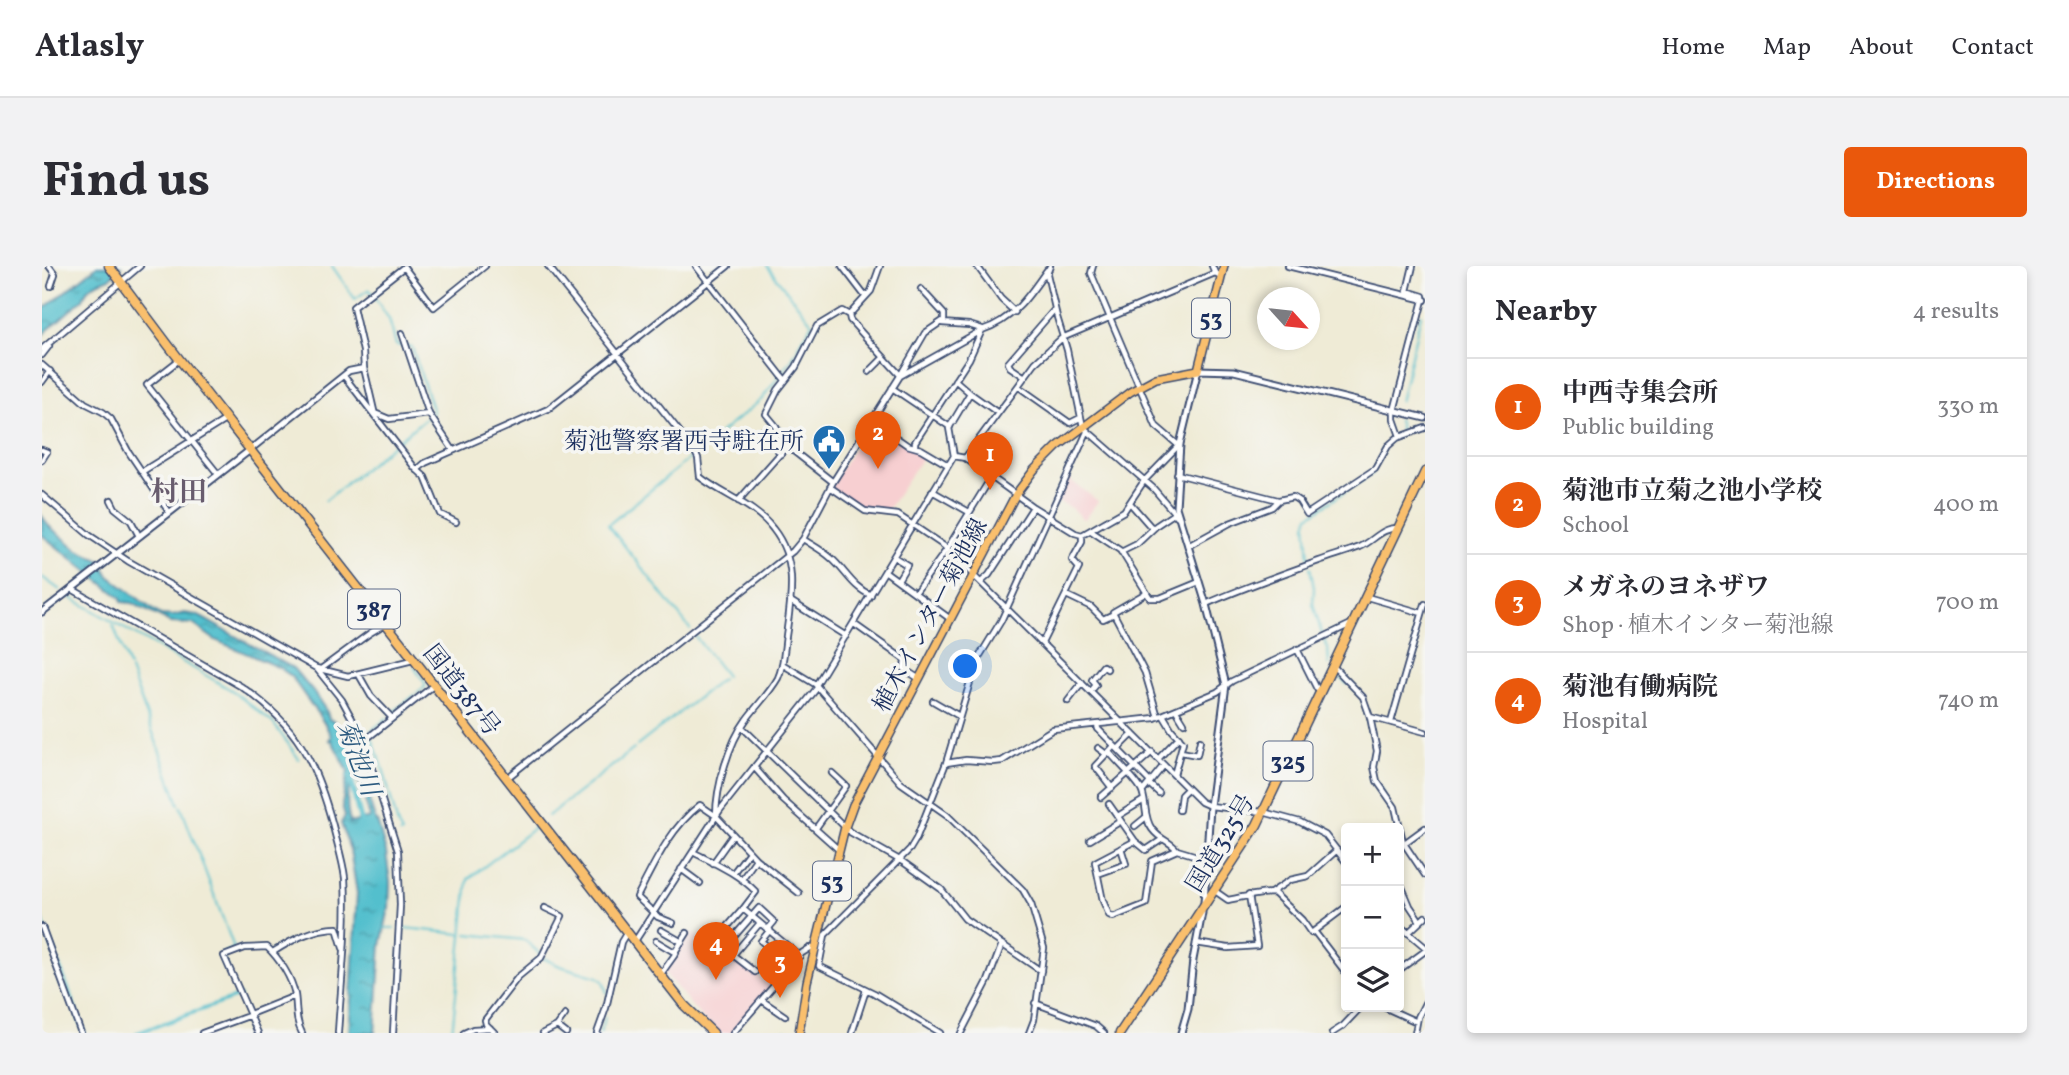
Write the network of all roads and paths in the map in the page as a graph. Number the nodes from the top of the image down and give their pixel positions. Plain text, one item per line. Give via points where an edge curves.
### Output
1 (49, 266) edge
2 (109, 266) edge
3 (140, 266) edge
4 (403, 266) edge
5 (485, 266) edge
6 (548, 266) edge
7 (696, 266) edge
8 (728, 266) edge
9 (842, 266) edge
10 (880, 266) edge
11 (977, 266) edge
12 (1050, 266) edge
13 (1093, 266) edge
14 (1212, 266) edge
15 (1224, 266) edge
16 (1288, 266) edge
17 (1413, 266) edge
18 (1218, 274) junction
19 (709, 281) junction
20 (122, 282) junction
21 (51, 286) dead end
22 (921, 289) dead end
23 (865, 296) junction
24 (1424, 300) edge
25 (1055, 309) junction
26 (1015, 312) junction
27 (849, 315) junction
28 (1110, 318) junction
29 (942, 323) junction
30 (982, 330) junction
31 (402, 333) dead end
32 (1062, 338) junction
33 (52, 339) junction
34 (42, 349) edge
35 (618, 353) junction
36 (42, 355) edge
37 (883, 358) junction
38 (180, 360) junction
39 (42, 365) edge
40 (364, 368) junction
41 (1198, 370) junction
42 (50, 372) junction
43 (869, 372) dead end
44 (344, 376) junction
45 (900, 376) junction
46 (1025, 377) junction
47 (785, 380) junction
48 (955, 380) junction
49 (42, 382) edge
50 (1139, 386) junction
51 (1019, 387) junction
52 (892, 388) junction
53 (970, 393) junction
54 (1394, 411) junction
55 (998, 413) junction
56 (429, 414) junction
57 (375, 415) junction
58 (932, 415) junction
59 (1080, 418) junction
60 (1425, 418) edge
61 (226, 419) junction
62 (871, 420) junction
63 (950, 427) junction
64 (1425, 428) edge
65 (1085, 430) junction
66 (762, 431) dead end
67 (1400, 436) junction
68 (191, 440) junction
69 (1178, 444) junction
70 (787, 446) junction
71 (915, 446) junction
72 (42, 450) edge
73 (250, 450) junction
74 (453, 450) junction
75 (781, 454) junction
76 (954, 456) junction
77 (965, 458) junction
78 (42, 460) edge
79 (948, 465) junction
80 (417, 470) junction
81 (143, 471) junction
82 (1425, 472) edge
83 (218, 474) junction
84 (1177, 474) junction
85 (992, 476) junction
86 (1144, 481) junction
87 (831, 484) junction
88 (932, 491) junction
89 (1016, 494) junction
90 (42, 495) edge
91 (111, 500) dead end
92 (1279, 500) junction
93 (738, 501) junction
94 (1130, 503) junction
95 (1033, 507) junction
96 (169, 512) junction
97 (969, 512) junction
98 (1176, 514) junction
99 (1049, 516) junction
100 (456, 522) dead end
101 (913, 525) junction
102 (1155, 527) junction
103 (1398, 528) junction
104 (1091, 531) junction
105 (1082, 535) junction
106 (139, 536) junction
107 (803, 539) junction
108 (1187, 547) junction
109 (947, 549) junction
110 (1121, 552) junction
111 (116, 553) junction
112 (788, 556) junction
113 (894, 557) junction
114 (886, 572) junction
115 (973, 574) junction
116 (898, 580) junction
117 (981, 582) junction
118 (1199, 582) junction
119 (72, 589) junction
120 (915, 593) junction
121 (1146, 593) junction
122 (871, 595) junction
123 (1066, 595) junction
124 (1366, 596) junction
125 (792, 602) junction
126 (1206, 604) junction
127 (1425, 604) edge
128 (1007, 607) junction
129 (42, 612) edge
130 (1422, 613) junction
131 (1114, 614) junction
132 (949, 618) junction
133 (1353, 623) junction
134 (385, 624) junction
135 (854, 624) junction
136 (846, 636) junction
137 (1042, 643) junction
138 (1297, 649) junction
139 (413, 660) junction
140 (782, 664) junction
141 (1333, 666) junction
142 (319, 669) junction
143 (1107, 669) dead end
144 (358, 674) junction
145 (918, 678) junction
146 (1082, 683) junction
147 (433, 685) junction
148 (1226, 685) junction
149 (817, 686) junction
150 (1091, 691) junction
151 (1321, 691) junction
152 (933, 701) dead end
153 (1068, 701) dead end
154 (1176, 710) junction
155 (959, 716) junction
156 (1161, 716) junction
157 (1370, 717) junction
158 (392, 718) junction
159 (1391, 722) junction
160 (1123, 723) junction
161 (1184, 723) dead end
162 (1097, 725) junction
163 (742, 727) junction
164 (1425, 732) edge
165 (1133, 734) junction
166 (1179, 737) junction
167 (363, 738) junction
168 (1200, 741) dead end
169 (1098, 748) dead end
170 (1116, 748) junction
171 (768, 750) junction
172 (1152, 752) junction
173 (1181, 752) junction
174 (1107, 753) junction
175 (878, 755) junction
176 (1158, 759) junction
177 (946, 763) junction
178 (1164, 765) junction
179 (754, 767) junction
180 (1136, 768) junction
181 (832, 773) dead end
182 (1128, 775) junction
183 (1174, 776) junction
184 (506, 778) junction
185 (1149, 783) junction
186 (1112, 788) junction
187 (1187, 789) junction
188 (1143, 790) junction
189 (1159, 793) dead end
190 (1101, 797) dead end
191 (1144, 800) junction
192 (930, 802) junction
193 (1109, 804) dead end
194 (1210, 806) junction
195 (828, 810) junction
196 (1179, 810) dead end
197 (1264, 812) junction
198 (716, 816) junction
199 (1146, 817) junction
200 (1119, 818) junction
201 (1398, 823) edge
202 (1135, 826) dead end
203 (816, 828) junction
204 (845, 828) junction
205 (1425, 828) edge
206 (733, 835) junction
207 (1090, 840) dead end
208 (1161, 840) junction
209 (1135, 841) junction
210 (1404, 842) edge
211 (1121, 848) junction
212 (1404, 848) edge
213 (839, 850) junction
214 (1177, 850) junction
215 (1337, 850) junction
216 (693, 852) junction
217 (749, 852) junction
218 (1341, 855) edge
219 (757, 859) junction
220 (1206, 859) junction
221 (899, 860) junction
222 (713, 863) junction
223 (681, 869) junction
224 (733, 873) junction
225 (1098, 874) junction
226 (1425, 875) edge
227 (742, 879) junction
228 (700, 883) dead end
229 (1402, 886) edge
230 (1215, 891) junction
231 (1272, 892) junction
232 (799, 893) dead end
233 (1249, 895) junction
234 (545, 908) dead end
235 (743, 909) junction
236 (1203, 910) junction
237 (1341, 911) edge
238 (654, 912) junction
239 (752, 916) junction
240 (1423, 919) edge
241 (673, 922) dead end
242 (760, 923) junction
243 (42, 927) edge
244 (1404, 929) edge
245 (661, 930) dead end
246 (769, 930) junction
247 (1314, 931) junction
248 (627, 932) junction
249 (687, 933) dead end
250 (1408, 933) junction
251 (635, 941) junction
252 (656, 941) dead end
253 (681, 942) junction
254 (819, 942) junction
255 (1196, 943) junction
256 (1002, 944) junction
257 (724, 948) junction
258 (1425, 949) edge
259 (273, 952) junction
260 (676, 952) junction
261 (344, 954) junction
262 (733, 955) junction
263 (800, 956) junction
264 (791, 966) junction
265 (1404, 966) edge
266 (1341, 967) edge
267 (1041, 971) junction
268 (755, 972) dead end
269 (660, 974) junction
270 (866, 990) junction
271 (295, 996) junction
272 (763, 1001) junction
273 (1035, 1003) junction
274 (1425, 1003) edge
275 (1356, 1012) edge
276 (1395, 1012) edge
277 (250, 1015) junction
278 (565, 1015) dead end
279 (785, 1016) dead end
280 (1417, 1022) junction
281 (557, 1026) junction
282 (493, 1031) edge
283 (81, 1033) edge
284 (202, 1033) edge
285 (258, 1033) edge
286 (302, 1033) edge
287 (338, 1033) edge
288 (393, 1033) edge
289 (464, 1033) edge
290 (543, 1033) edge
291 (566, 1033) edge
292 (597, 1033) edge
293 (713, 1033) edge
294 (733, 1033) edge
295 (799, 1033) edge
296 (852, 1033) edge
297 (940, 1033) edge
298 (961, 1033) edge
299 (1029, 1033) edge
300 (1104, 1033) edge
301 (1120, 1033) edge
302 (1181, 1033) edge
303 (1332, 1033) edge
304 (1415, 1033) edge

1 - 21 street via 55,274
2 - 20 highway, 国道387号 / 387
3 - 20 street
4 - 5 street via 434,307
4 - 40 street via 353,307
6 - 35 street
7 - 19 street
8 - 19 street
9 - 23 street
10 - 23 street via 877,280
11 - 26 street
12 - 25 street via 1047,274
12 - 26 street
13 - 28 street via 1091,273
14 - 18 street
15 - 18 main road, 53
16 - 24 street
17 - 24 street via 1407,291
18 - 28 street
18 - 41 main road, 53
19 - 35 street
19 - 47 street
20 - 33 street
20 - 38 highway, 国道387号 / 387
22 - 29 street via 944,314
23 - 27 street
24 - 54 street
25 - 32 street
25 - 46 street via 1009,363
26 - 30 street
27 - 37 street via 852,325
27 - 47 street via 842,311 817,326
28 - 32 street
28 - 50 street
29 - 30 street
29 - 45 street via 925,333
30 - 45 street
30 - 48 street
31 - 56 street
32 - 46 street
32 - 59 street
33 - 34 street
33 - 36 street
35 - 74 street via 548,409
35 - 93 street via 694,450 700,477
37 - 43 street
37 - 45 street
38 - 61 highway, 国道387号 / 387
38 - 68 street via 147,385
39 - 42 street
40 - 44 street
40 - 57 street
41 - 50 main road, 植木インター菊池線 / 53
41 - 54 street via 1234,371
41 - 69 street
42 - 49 street
42 - 81 street via 111,419
44 - 57 street
44 - 73 street
45 - 52 street
46 - 51 street
47 - 70 street via 766,414
48 - 53 street
48 - 58 street
50 - 65 main road, 植木インター菊池線 / 53
50 - 69 street via 1156,426
51 - 55 street
51 - 59 street via 1070,424
52 - 58 street
52 - 62 street
53 - 55 street
53 - 63 street
54 - 60 street
54 - 67 street
55 - 77 street
56 - 57 street via 392,419
56 - 74 street
57 - 80 street
58 - 63 street
58 - 71 street
59 - 65 street
61 - 68 street
61 - 73 highway, 国道387号 / 387
62 - 71 street
62 - 87 street
63 - 76 street
64 - 67 street
65 - 86 street
65 - 89 main road, 植木インター菊池線 / 53 via 1064,440
65 - 99 street
66 - 75 street
67 - 92 street via 1388,446 1375,469 1307,514 1295,498
68 - 81 street
68 - 83 street
69 - 84 street
69 - 86 street
70 - 75 street
70 - 87 street
71 - 79 street
72 - 78 street via 47,452
73 - 83 street
73 - 134 highway, 国道387号 / 387
74 - 80 street
75 - 93 street
76 - 77 street
76 - 79 street
77 - 85 street
79 - 88 street
80 - 100 street via 425,477 440,514
81 - 96 street
82 - 103 highway, 国道325号 / 325
83 - 96 street
84 - 92 street
84 - 98 street
85 - 89 street
85 - 97 street
86 - 94 street
86 - 98 street
87 - 101 street via 857,507 898,515
87 - 107 street
88 - 97 street
88 - 101 street
89 - 95 street
89 - 115 main road, 植木インター菊池線 / 53
90 - 111 street
91 - 106 street
92 - 108 street
93 - 112 street via 765,519
94 - 102 street
94 - 104 street
95 - 99 street
95 - 117 street
96 - 106 street
97 - 109 street
98 - 102 street
98 - 108 street
99 - 105 street
99 - 128 street
101 - 109 street
101 - 113 street
102 - 110 street
103 - 124 highway, 国道325号 / 325
103 - 126 street via 1381,531 1351,551
104 - 105 street
104 - 110 street
105 - 123 street via 1073,560 1079,568
106 - 111 street
107 - 112 street
107 - 122 street
108 - 118 street
109 - 115 street
109 - 120 street
110 - 121 street
111 - 119 street
111 - 142 street
112 - 125 street
112 - 184 street
113 - 114 street
113 - 116 street via 907,565
114 - 116 street
114 - 122 street
115 - 117 street
115 - 132 main road, 植木インター菊池線 / 53
116 - 120 street
117 - 128 street
118 - 121 street via 1160,598
118 - 126 street
119 - 129 street
119 - 261 street via 242,687 267,705 302,747 320,779 345,876
120 - 132 street
121 - 131 street
122 - 135 street
123 - 131 street via 1091,607 1103,619
123 - 137 street
124 - 130 street
124 - 133 highway, 国道325号 / 325
125 - 136 street
125 - 140 street
126 - 148 street
127 - 130 street
128 - 137 street
128 - 155 street via 976,662
130 - 159 street
131 - 156 street
132 - 145 main road, 植木インター菊池線 / 53
133 - 138 street
133 - 141 highway, 国道325号 / 325
134 - 139 highway, 国道387号 / 387
134 - 142 street
135 - 136 street
135 - 145 street via 905,660 904,669
136 - 149 street
137 - 146 street
138 - 148 street
138 - 151 street
139 - 144 street
139 - 147 highway, 国道387号 / 387
140 - 149 street
140 - 163 street via 777,680
141 - 151 highway, 国道325号 / 325
141 - 157 street via 1360,692
142 - 144 street via 338,676
142 - 167 street
143 - 150 street via 1103,666
144 - 158 street
145 - 175 main road, 植木インター菊池線 / 53
146 - 150 street
146 - 153 street
147 - 158 street
147 - 184 highway, 国道387号 / 387
148 - 154 street
148 - 194 street
149 - 171 street
149 - 175 street
150 - 160 street
151 - 197 highway, 国道325号 / 325
152 - 155 street
154 - 156 street
154 - 161 street
155 - 177 street
156 - 160 street
156 - 166 street
157 - 159 street
157 - 201 street via 1377,751 1375,773 1395,807
158 - 167 street
159 - 164 street
160 - 162 street
160 - 165 street
162 - 170 street
162 - 177 street via 1053,729 997,762
163 - 171 street
163 - 198 street via 719,786
165 - 170 street
165 - 172 street
166 - 173 street via 1184,742
166 - 176 street
167 - 288 street via 398,851
168 - 173 street via 1197,755
169 - 174 street
170 - 174 street
170 - 180 street
171 - 179 street
171 - 195 street
172 - 176 street
172 - 180 street
173 - 183 street
174 - 182 street
174 - 186 street via 1095,766
175 - 192 street via 901,783
175 - 204 main road, 植木インター菊池線 / 53
176 - 178 street
177 - 192 street
178 - 183 street
178 - 185 street
179 - 198 street
179 - 203 street
180 - 182 street
180 - 185 street
181 - 195 street via 846,786
182 - 186 street
182 - 188 street
183 - 187 street
184 - 248 highway, 国道387号 / 387
185 - 188 street
185 - 189 street
186 - 190 street
187 - 194 street
187 - 196 street
188 - 191 street
191 - 199 street
191 - 200 street
192 - 221 street via 916,839
192 - 267 street via 1023,890 1043,940
193 - 200 street
194 - 197 street
194 - 220 street
195 - 203 street
195 - 204 street
197 - 215 street via 1319,831
197 - 230 highway, 国道325号 / 325
198 - 206 street
198 - 216 street
198 - 238 street via 699,806 659,855 637,897
199 - 202 street
199 - 208 street
200 - 207 street
200 - 209 street
203 - 213 street
204 - 213 main road, 植木インター菊池線 / 53
204 - 221 street
205 - 210 street
206 - 217 street
206 - 222 street
208 - 209 street via 1146,850
208 - 214 street
209 - 211 street
211 - 225 street via 1096,860
211 - 225 street via 1126,864
212 - 226 street
213 - 254 main road, 植木インター菊池線 / 53
214 - 220 street
214 - 225 street via 1150,863 1146,904 1113,917
215 - 218 street
215 - 231 street via 1308,876 1293,878
216 - 222 street
216 - 223 street
217 - 219 street
217 - 224 street
219 - 227 street
219 - 232 street
220 - 236 street
221 - 254 street
221 - 256 street via 940,890 965,919
222 - 224 street
223 - 228 street
223 - 238 street
224 - 227 street
227 - 235 street via 756,892
229 - 240 street via 1410,906
230 - 233 street via 1228,900
230 - 236 highway, 国道325号 / 325
231 - 233 street
231 - 247 street via 1308,931
233 - 255 street via 1257,946
234 - 282 street via 562,916 541,958 518,977 485,1020
235 - 239 street
235 - 257 street via 716,942
236 - 255 street
236 - 301 highway, 国道325号 / 325
237 - 247 street
238 - 241 street
238 - 251 street
239 - 242 street
239 - 246 street via 759,908 774,922
239 - 257 street
240 - 250 street
242 - 246 street
242 - 262 street
243 - 283 street
244 - 250 street
245 - 253 street
246 - 263 street
246 - 264 street via 761,941
247 - 266 street
248 - 251 highway, 国道387号 / 387
248 - 292 street
249 - 253 street
250 - 258 street
251 - 269 highway, 国道387号 / 387
252 - 260 street
253 - 260 street
254 - 263 street
254 - 270 street via 820,966
254 - 295 main road, 植木インター菊池線 / 53
255 - 302 street
256 - 267 street
256 - 298 street
257 - 262 street
258 - 265 street
259 - 261 street via 300,937 335,928
259 - 271 street
259 - 277 street via 267,947 245,948 224,957
260 - 269 street
261 - 287 street
262 - 268 street
263 - 264 street
264 - 272 street
267 - 273 street
269 - 293 highway, 国道387号 / 387
270 - 296 street
270 - 297 street
271 - 277 street
271 - 286 street
272 - 279 street
272 - 294 street
273 - 299 street
273 - 300 street
274 - 280 street
275 - 303 street
276 - 280 street
277 - 284 street
277 - 285 street
278 - 281 street
280 - 304 street
281 - 290 street
281 - 291 street
282 - 289 street via 473,1028

